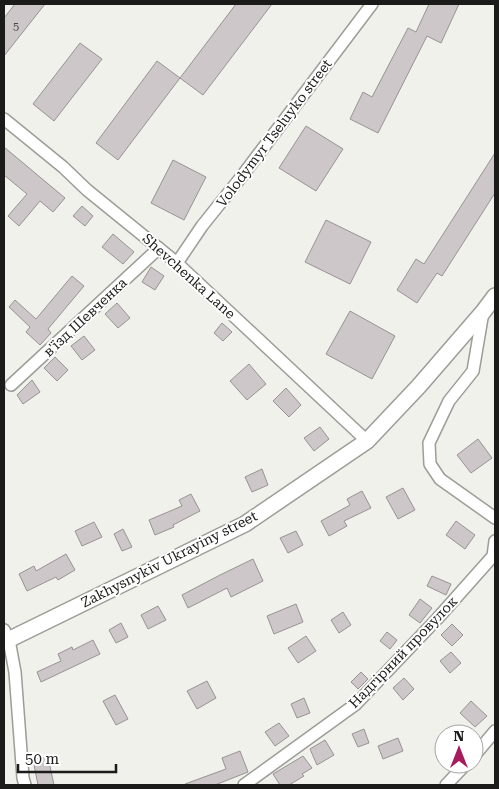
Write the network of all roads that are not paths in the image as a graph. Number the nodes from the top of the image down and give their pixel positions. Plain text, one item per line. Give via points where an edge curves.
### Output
1 (372, 4) edge
2 (4, 119) edge
3 (159, 248) junction
4 (177, 263) junction
5 (495, 296) edge
6 (483, 312) junction
7 (11, 385) dead end
8 (367, 441) junction
9 (495, 518) edge
10 (495, 541) edge
11 (5, 637) edge
12 (495, 731) edge
13 (484, 744) edge
14 (456, 774) edge
15 (25, 785) edge
16 (244, 785) edge
17 (446, 785) edge

1 - 4 street, Volodymyr Tseluyko street
2 - 3 street, Shevchenka Lane
3 - 4 street, Shevchenka Lane
3 - 7 street, в'їзд Шевченка
4 - 8 street, Shevchenka Lane
5 - 6 street, Zakhysnykiv Ukrayiny street
6 - 8 street, Zakhysnykiv Ukrayiny street
6 - 9 street via 474,371 449,401 429,443 430,464 440,479
8 - 11 street, Zakhysnykiv Ukrayiny street via 245,524
10 - 16 street, Надгірний провулок via 493,556 356,704
11 - 15 street via 16,672
12 - 13 street
14 - 17 street

